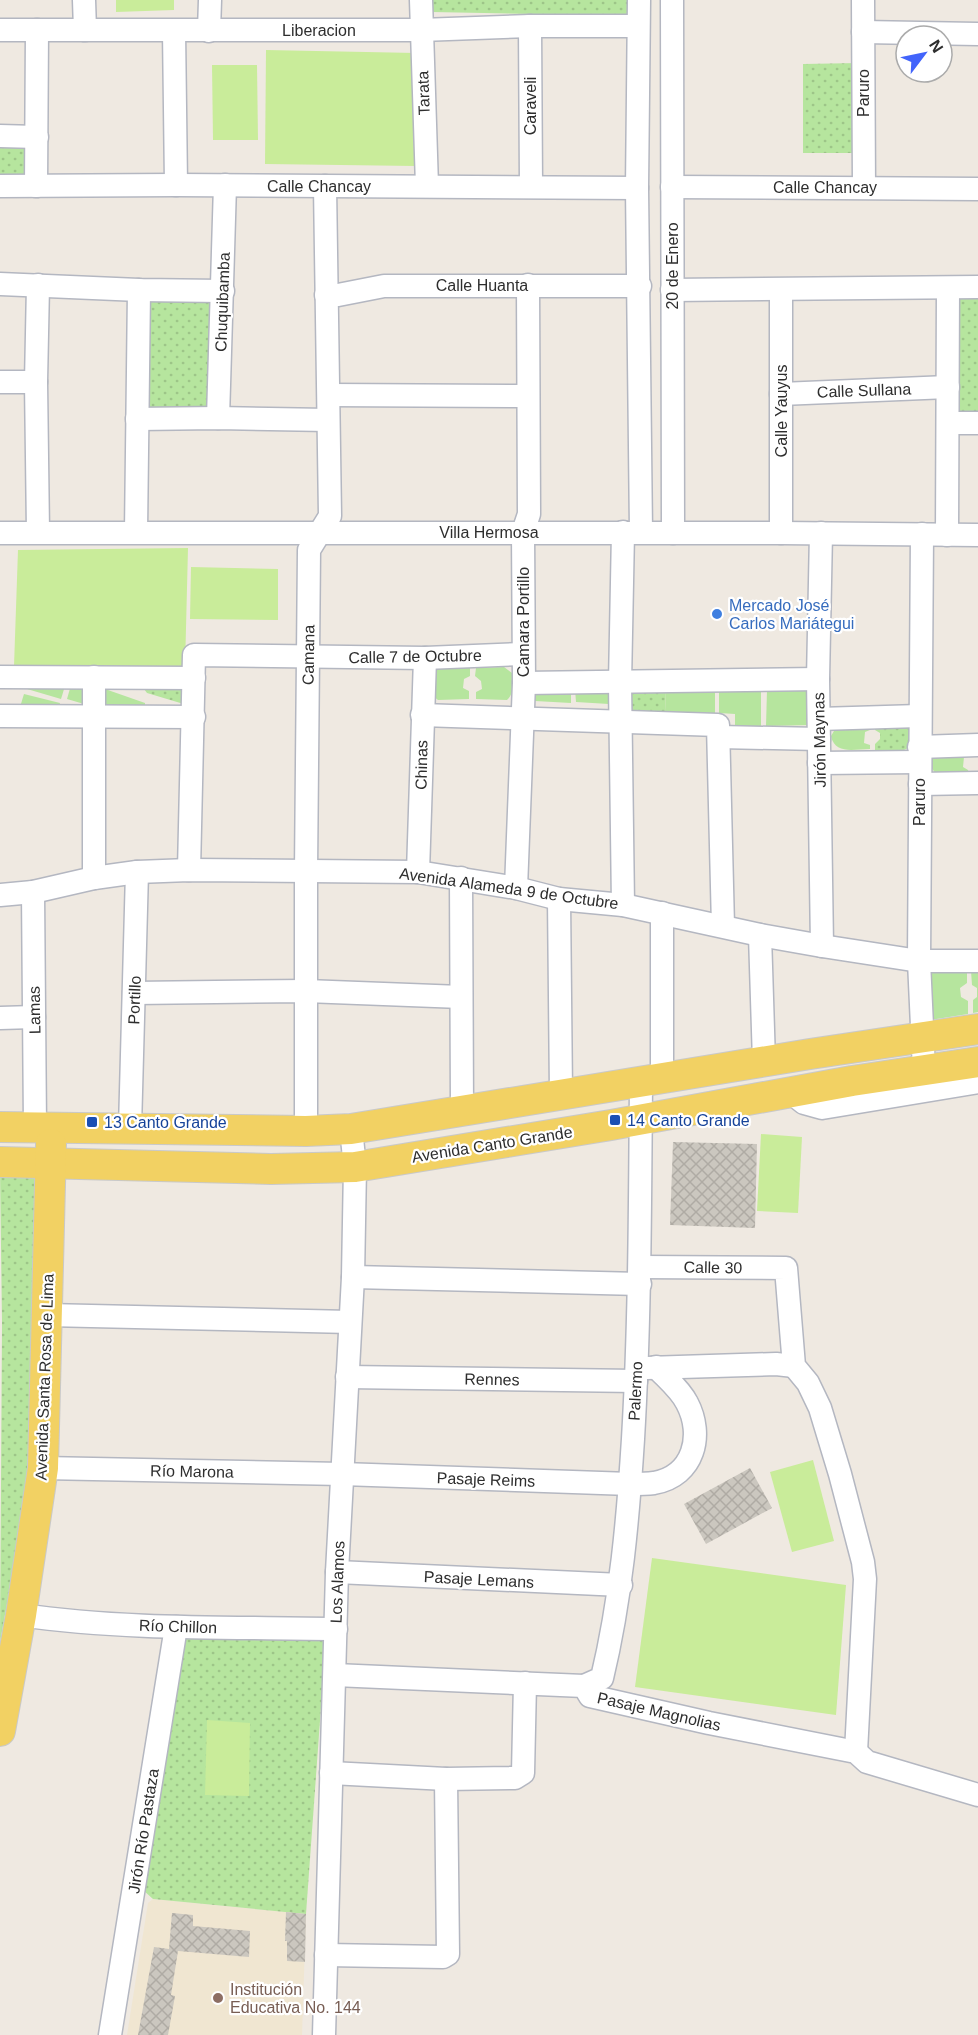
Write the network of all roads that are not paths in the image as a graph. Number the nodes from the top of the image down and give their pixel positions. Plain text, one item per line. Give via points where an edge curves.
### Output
1 (84, 0) edge
2 (210, 0) edge
3 (421, 0) edge
4 (639, 0) edge
5 (672, 0) edge
6 (863, 0) edge
7 (530, 26) junction
8 (638, 26) junction
9 (0, 30) edge
10 (37, 30) junction
11 (85, 30) junction
12 (421, 30) junction
13 (174, 31) junction
14 (209, 31) junction
15 (863, 32) junction
16 (978, 34) edge
17 (0, 136) edge
18 (37, 137) junction
19 (176, 184) junction
20 (225, 185) junction
21 (0, 186) edge
22 (36, 186) junction
23 (325, 186) junction
24 (427, 186) junction
25 (531, 186) junction
26 (672, 187) junction
27 (864, 187) junction
28 (637, 188) junction
29 (978, 189) edge
30 (0, 284) edge
31 (39, 285) junction
32 (528, 285) junction
33 (640, 286) junction
34 (978, 287) edge
35 (948, 288) junction
36 (139, 290) junction
37 (672, 290) junction
38 (781, 290) junction
39 (223, 291) junction
40 (326, 295) junction
41 (0, 382) edge
42 (36, 382) junction
43 (948, 387) junction
44 (781, 394) junction
45 (329, 395) junction
46 (528, 396) junction
47 (218, 418) junction
48 (137, 419) junction
49 (328, 420) junction
50 (948, 423) junction
51 (978, 423) edge
52 (0, 532) edge
53 (38, 532) junction
54 (136, 532) junction
55 (523, 532) junction
56 (632, 532) junction
57 (782, 532) junction
58 (320, 533) junction
59 (674, 533) junction
60 (821, 533) junction
61 (922, 534) junction
62 (947, 535) junction
63 (978, 535) edge
64 (523, 654) junction
65 (308, 657) junction
66 (425, 658) junction
67 (0, 677) edge
68 (94, 677) junction
69 (194, 678) junction
70 (818, 680) junction
71 (524, 683) junction
72 (620, 683) junction
73 (422, 715) junction
74 (0, 716) edge
75 (94, 716) junction
76 (920, 716) junction
77 (194, 717) junction
78 (522, 718) junction
79 (620, 720) junction
80 (819, 729) junction
81 (719, 737) junction
82 (978, 745) edge
83 (819, 762) junction
84 (919, 764) junction
85 (978, 783) edge
86 (189, 870) junction
87 (306, 871) junction
88 (137, 872) junction
89 (418, 872) junction
90 (94, 878) junction
91 (461, 878) junction
92 (516, 888) junction
93 (33, 892) junction
94 (0, 895) edge
95 (559, 899) junction
96 (623, 905) junction
97 (662, 913) junction
98 (723, 926) junction
99 (760, 935) junction
100 (822, 946) junction
101 (919, 961) junction
102 (978, 961) edge
103 (306, 992) junction
104 (134, 993) junction
105 (461, 997) junction
106 (34, 1017) junction
107 (0, 1018) edge
108 (978, 1029) edge
109 (922, 1036) junction
110 (764, 1062) junction
111 (978, 1062) edge
112 (924, 1070) junction
113 (652, 1081) junction
114 (978, 1082) edge
115 (790, 1092) junction
116 (561, 1094) junction
117 (462, 1110) junction
118 (641, 1119) junction
119 (0, 1127) edge
120 (43, 1127) junction
121 (130, 1128) junction
122 (351, 1129) junction
123 (306, 1131) junction
124 (0, 1162) edge
125 (50, 1163) junction
126 (355, 1167) junction
127 (353, 1276) junction
128 (640, 1276) junction
129 (47, 1315) junction
130 (350, 1323) junction
131 (795, 1366) junction
132 (643, 1372) junction
133 (347, 1377) junction
134 (43, 1468) junction
135 (342, 1474) junction
136 (630, 1484) junction
137 (337, 1572) junction
138 (621, 1585) junction
139 (21, 1615) junction
140 (176, 1627) junction
141 (336, 1629) junction
142 (334, 1675) junction
143 (525, 1683) junction
144 (584, 1686) junction
145 (0, 1731) edge
146 (856, 1752) junction
147 (331, 1773) junction
148 (446, 1779) junction
149 (978, 1795) edge
150 (326, 1955) junction
151 (110, 2035) edge
152 (324, 2035) edge

1 - 11 street
2 - 14 street
3 - 12 street, Tarata
4 - 8 street, 20 de Enero
5 - 26 street, 20 de Enero
6 - 15 street, Paruro
7 - 8 street, Liberacion
7 - 12 street, Liberacion
7 - 25 street, Caraveli
8 - 28 street, 20 de Enero
9 - 10 street, Liberacion
10 - 11 street, Liberacion
10 - 18 street
11 - 13 street, Liberacion
12 - 14 street, Liberacion
12 - 24 street, Tarata
13 - 14 street, Liberacion
13 - 19 street
15 - 16 street
15 - 27 street, Paruro
17 - 18 street
18 - 22 street
19 - 20 street, Calle Chancay
19 - 22 street, Calle Chancay
20 - 23 street, Calle Chancay
20 - 39 street, Chuquibamba
21 - 22 street, Calle Chancay
23 - 24 street, Calle Chancay
23 - 40 street, Camana
24 - 25 street, Calle Chancay
25 - 28 street, Calle Chancay
26 - 27 street, Calle Chancay
26 - 37 street, 20 de Enero
27 - 29 street, Calle Chancay
28 - 33 street, 20 de Enero
30 - 31 street
31 - 36 street
31 - 42 street
32 - 33 street, Calle Huanta
32 - 40 street, Calle Huanta via 384,286
32 - 46 street, Camara Portillo
33 - 56 street, 20 de Enero
34 - 35 street
35 - 38 street
35 - 43 street
36 - 39 street
36 - 48 street
37 - 38 street
37 - 59 street, 20 de Enero
38 - 44 street, Calle Yauyus
39 - 47 street, Chuquibamba
40 - 45 street, Camana
41 - 42 street
42 - 53 street
43 - 44 street, Calle Sullana
43 - 50 street
44 - 57 street, Calle Yauyus
45 - 46 street
45 - 49 street, Camana
46 - 55 street, Camara Portillo via 529,514
47 - 48 street
47 - 49 street
48 - 54 street
49 - 58 street, Camana via 330,516
50 - 51 street
50 - 62 street
52 - 53 street, Villa Hermosa
53 - 54 street, Villa Hermosa
54 - 58 street, Villa Hermosa
55 - 56 street, Villa Hermosa
55 - 58 street, Villa Hermosa
55 - 64 street, Camara Portillo
56 - 59 street, Villa Hermosa
56 - 72 street, 20 de Enero
57 - 59 street, Villa Hermosa
57 - 60 street, Villa Hermosa
58 - 65 street, Camana via 309,550
60 - 61 street, Villa Hermosa
60 - 70 street, Jirón Maynas
61 - 62 street, Villa Hermosa
61 - 76 street, Paruro
62 - 63 street, Villa Hermosa
64 - 66 street, Calle 7 de Octubre
64 - 71 street, Camara Portillo
65 - 66 street, Calle 7 de Octubre
65 - 69 street, Calle 7 de Octubre via 194,655
65 - 87 street, Camana
66 - 73 street, Chinas
67 - 68 street
68 - 69 street
68 - 75 street
69 - 77 street
70 - 72 street
70 - 80 street, Jirón Maynas
71 - 72 street
71 - 78 street, Camara Portillo
72 - 79 street, 20 de Enero
73 - 78 street
73 - 89 street, Chinas
74 - 75 street
75 - 77 street
75 - 90 street
76 - 80 street
76 - 84 street, Paruro
77 - 86 street
78 - 79 street
78 - 92 street, Camara Portillo
79 - 81 street via 718,725
79 - 96 street, 20 de Enero
80 - 81 street
80 - 83 street, Jirón Maynas
81 - 98 street
82 - 84 street
83 - 84 street
83 - 100 street, Jirón Maynas
84 - 85 street
84 - 101 street, Paruro
86 - 87 street, Avenida Alameda 9 de Octubre
86 - 88 street, Avenida Alameda 9 de Octubre
87 - 89 street, Avenida Alameda 9 de Octubre
87 - 103 street, Camana
88 - 90 street, Avenida Alameda 9 de Octubre
88 - 104 street, Portillo
89 - 91 street, Avenida Alameda 9 de Octubre
90 - 93 street, Avenida Alameda 9 de Octubre
91 - 92 street, Avenida Alameda 9 de Octubre
91 - 105 street
92 - 95 street, Avenida Alameda 9 de Octubre
93 - 94 street, Avenida Alameda 9 de Octubre
93 - 106 street, Lamas
95 - 96 street, Avenida Alameda 9 de Octubre
95 - 116 street
96 - 97 street, Avenida Alameda 9 de Octubre
97 - 98 street, Avenida Alameda 9 de Octubre
97 - 113 street, Palermo
98 - 99 street, Avenida Alameda 9 de Octubre
99 - 100 street, Avenida Alameda 9 de Octubre
99 - 110 street
100 - 101 street, Avenida Alameda 9 de Octubre
101 - 102 street, Avenida Alameda 9 de Octubre
101 - 109 street, Paruro
103 - 104 street
103 - 105 street
103 - 123 street, Camana
104 - 121 street, Portillo
105 - 117 street
106 - 107 street
106 - 120 street, Lamas
108 - 109 main road
109 - 110 main road
109 - 112 street, Paruro
110 - 113 main road
111 - 112 main road, Avenida Canto Grande
112 - 115 main road, Avenida Canto Grande
113 - 116 main road
113 - 118 street, Palermo
114 - 115 street via 822,1108 804,1103
115 - 118 main road, Avenida Canto Grande
116 - 117 main road
117 - 122 main road
118 - 126 main road, Avenida Canto Grande
118 - 128 street, Palermo
119 - 120 main road
120 - 121 main road
120 - 125 main road, Avenida Santa Rosa de Lima
121 - 123 main road
122 - 123 main road
122 - 126 street, Los Alamos
124 - 125 main road, Avenida Canto Grande
125 - 126 main road, Avenida Canto Grande via 271,1169
125 - 129 main road, Avenida Santa Rosa de Lima
126 - 127 street, Los Alamos
127 - 128 street, Calle 30
127 - 130 street, Los Alamos
128 - 131 street, Calle 30 via 786,1268
128 - 132 street, Palermo
129 - 130 street
129 - 134 main road, Avenida Santa Rosa de Lima
130 - 133 street, Los Alamos
131 - 132 street, Rennes
131 - 146 street via 820,1408 863,1562
132 - 133 street, Rennes
132 - 136 street, Palermo
132 - 136 street, Pasaje Reims via 687,1402 696,1427 695,1446 687,1464 672,1475 655,1483
133 - 135 street, Los Alamos
134 - 135 street, Río Marona
134 - 139 main road, Avenida Santa Rosa de Lima
135 - 136 street, Pasaje Reims
135 - 137 street, Los Alamos
136 - 138 street, Palermo
137 - 138 street, Pasaje Lemans
137 - 141 street, Los Alamos
138 - 144 street, Palermo via 602,1678
139 - 140 street, Río Chillon
139 - 145 main road, Avenida Santa Rosa de Lima
140 - 141 street, Río Chillon
140 - 151 street, Jirón Río Pastaza
141 - 142 street, Los Alamos
142 - 143 street, Pasaje Magnolias
142 - 147 street, Los Alamos
143 - 144 street, Pasaje Magnolias
143 - 148 street via 523,1773 515,1778
144 - 146 street, Pasaje Magnolias via 590,1696
146 - 149 street, Pasaje Magnolias via 867,1762
147 - 148 street
147 - 150 street, Los Alamos
148 - 150 street via 448,1954
150 - 152 street, Los Alamos

